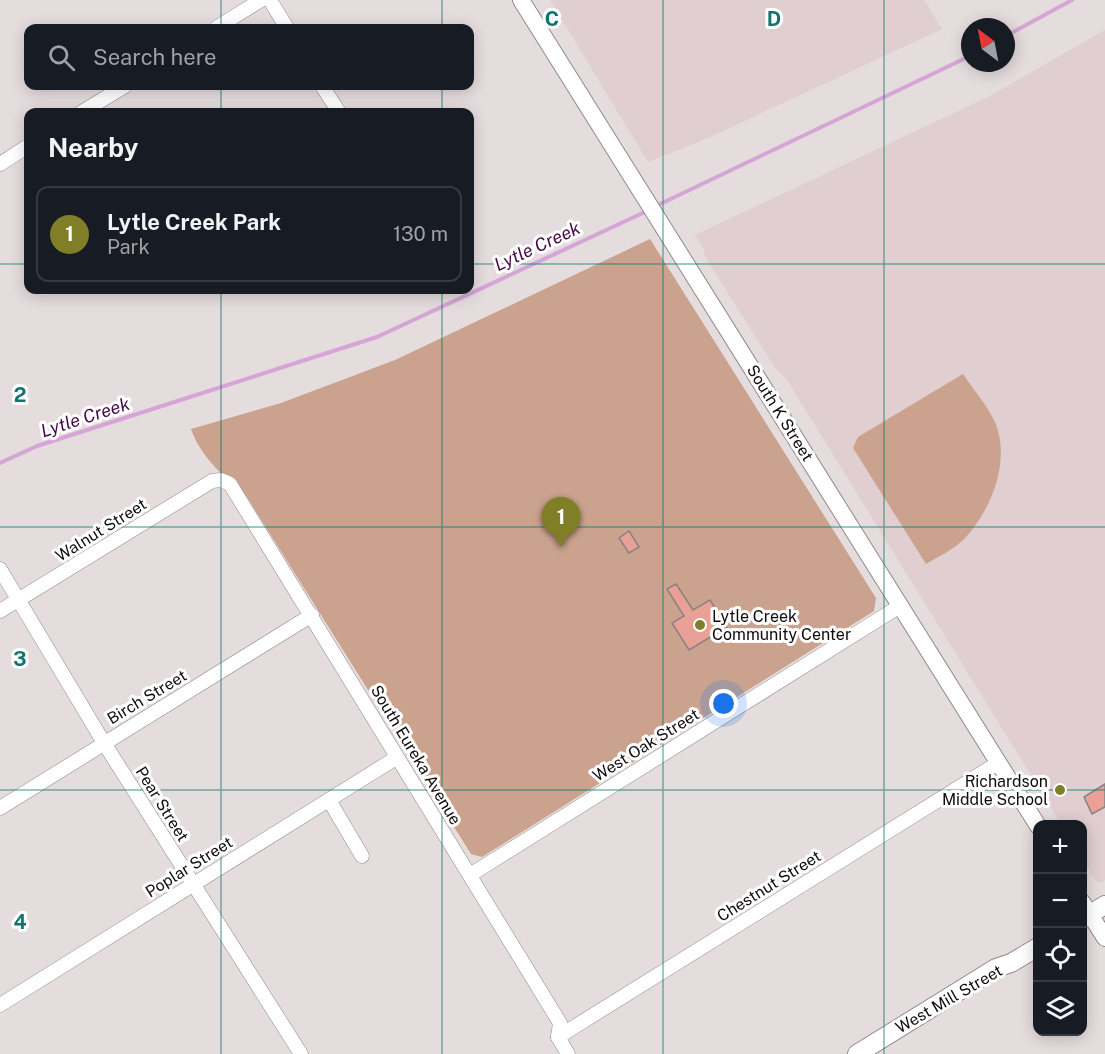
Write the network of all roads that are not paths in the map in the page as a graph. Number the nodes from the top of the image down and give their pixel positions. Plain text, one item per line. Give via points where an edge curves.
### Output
1 (261, 0) edge
2 (270, 0) edge
3 (521, 0) edge
4 (222, 24) edge
5 (285, 24) edge
6 (118, 90) edge
7 (325, 90) edge
8 (89, 108) edge
9 (336, 108) edge
10 (24, 148) edge
11 (1, 160) edge
12 (221, 480) joint
13 (0, 569) edge
14 (19, 600) junction
15 (900, 606) junction
16 (0, 611) edge
17 (312, 615) junction
18 (104, 743) junction
19 (396, 758) junction
20 (998, 763) junction
21 (329, 800) junction
22 (0, 808) edge
23 (1034, 820) edge
24 (362, 856) dead end
25 (470, 875) junction
26 (193, 884) junction
27 (1090, 910) edge
28 (1105, 938) edge
29 (1033, 950) edge
30 (1011, 963) junction
31 (0, 1005) edge
32 (558, 1037) junction
33 (301, 1054) edge
34 (568, 1054) edge
35 (857, 1054) edge
36 (880, 1054) edge

1 - 4 street
2 - 5 street
3 - 15 street, South K Street
6 - 8 street
7 - 9 street
10 - 11 street
12 - 14 street, Walnut Street via 212,481
12 - 17 street, South Eureka Avenue via 230,484
13 - 14 street, Pear Street
14 - 16 street, Walnut Street
14 - 18 street, Pear Street
15 - 20 street, South K Street
15 - 25 street, West Oak Street
17 - 18 street, Birch Street
17 - 19 street, South Eureka Avenue
18 - 22 street, Birch Street
18 - 26 street, Pear Street
19 - 21 street, Poplar Street
19 - 25 street, South Eureka Avenue
20 - 23 street, South K Street
20 - 32 street, Chestnut Street
21 - 24 street
21 - 26 street, Poplar Street
25 - 32 street, South Eureka Avenue via 560,1023
26 - 31 street, Poplar Street
26 - 33 street, Pear Street
27 - 28 street
29 - 30 main road, West Mill Street
30 - 35 main road, West Mill Street via 996,968
30 - 36 main road, West Mill Street via 1003,978
32 - 34 street, South Eureka Avenue

